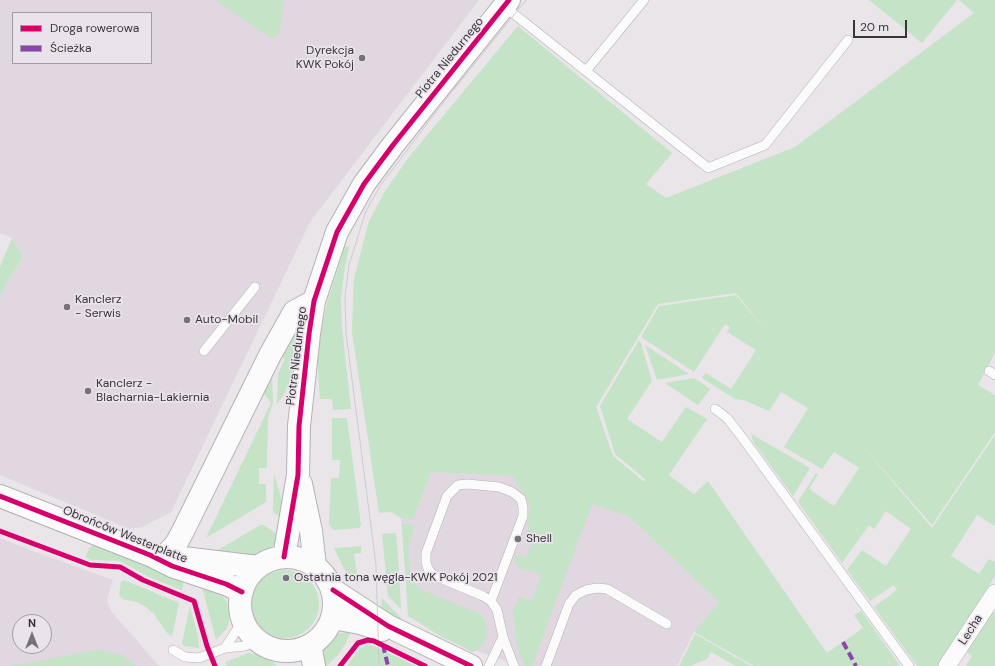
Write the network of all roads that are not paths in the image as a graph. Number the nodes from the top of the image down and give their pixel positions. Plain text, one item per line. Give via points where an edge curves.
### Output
1 (644, 0) edge
2 (506, 3) edge
3 (848, 40) dead end
4 (586, 71) junction
5 (255, 288) dead end
6 (314, 301) junction
7 (204, 351) dead end
8 (715, 409) dead end
9 (298, 475) junction
10 (0, 496) edge
11 (158, 555) junction
12 (284, 557) junction
13 (315, 566) junction
14 (258, 567) junction
15 (332, 590) junction
16 (242, 592) junction
17 (995, 593) edge
18 (491, 601) junction
19 (332, 618) junction
20 (243, 620) junction
21 (667, 624) dead end
22 (403, 635) junction
23 (503, 637) junction
24 (257, 640) junction
25 (310, 645) junction
26 (225, 648) junction
27 (173, 650) dead end
28 (286, 658) edge
29 (314, 666) edge
30 (470, 666) edge
31 (489, 666) edge
32 (514, 666) edge
33 (546, 666) edge
34 (908, 666) edge
35 (947, 666) edge

1 - 4 lane
2 - 4 lane
2 - 6 street, Piotra Niedurnego via 364,184 337,232
3 - 4 lane via 766,145 708,168
5 - 7 lane
6 - 9 street, Piotra Niedurnego via 303,381
6 - 11 street via 294,312 179,539
8 - 34 lane via 727,418 741,436
9 - 12 street, Piotra Niedurnego
9 - 13 street, Piotra Niedurnego via 312,531
10 - 11 street, Obrońców Westerplatte
11 - 14 street, Obrońców Westerplatte
11 - 16 street, Obrońców Westerplatte via 172,566
12 - 13 street via 299,558
12 - 14 street
13 - 15 street via 326,576
14 - 16 street via 248,578
15 - 19 street via 335,604
15 - 22 street
16 - 20 street
17 - 35 street, Lecha
18 - 18 lane via 433,575 426,562 426,553 447,496 458,485 500,486 521,499 523,516
18 - 23 lane via 497,610
19 - 22 street
19 - 25 street via 326,631
20 - 24 street
20 - 26 lane
21 - 33 lane via 607,589 586,590 576,595 569,604
22 - 30 street
23 - 31 lane
23 - 32 lane
24 - 26 lane via 245,646
24 - 28 street
25 - 28 street
25 - 29 street
26 - 27 lane via 199,658 185,657

